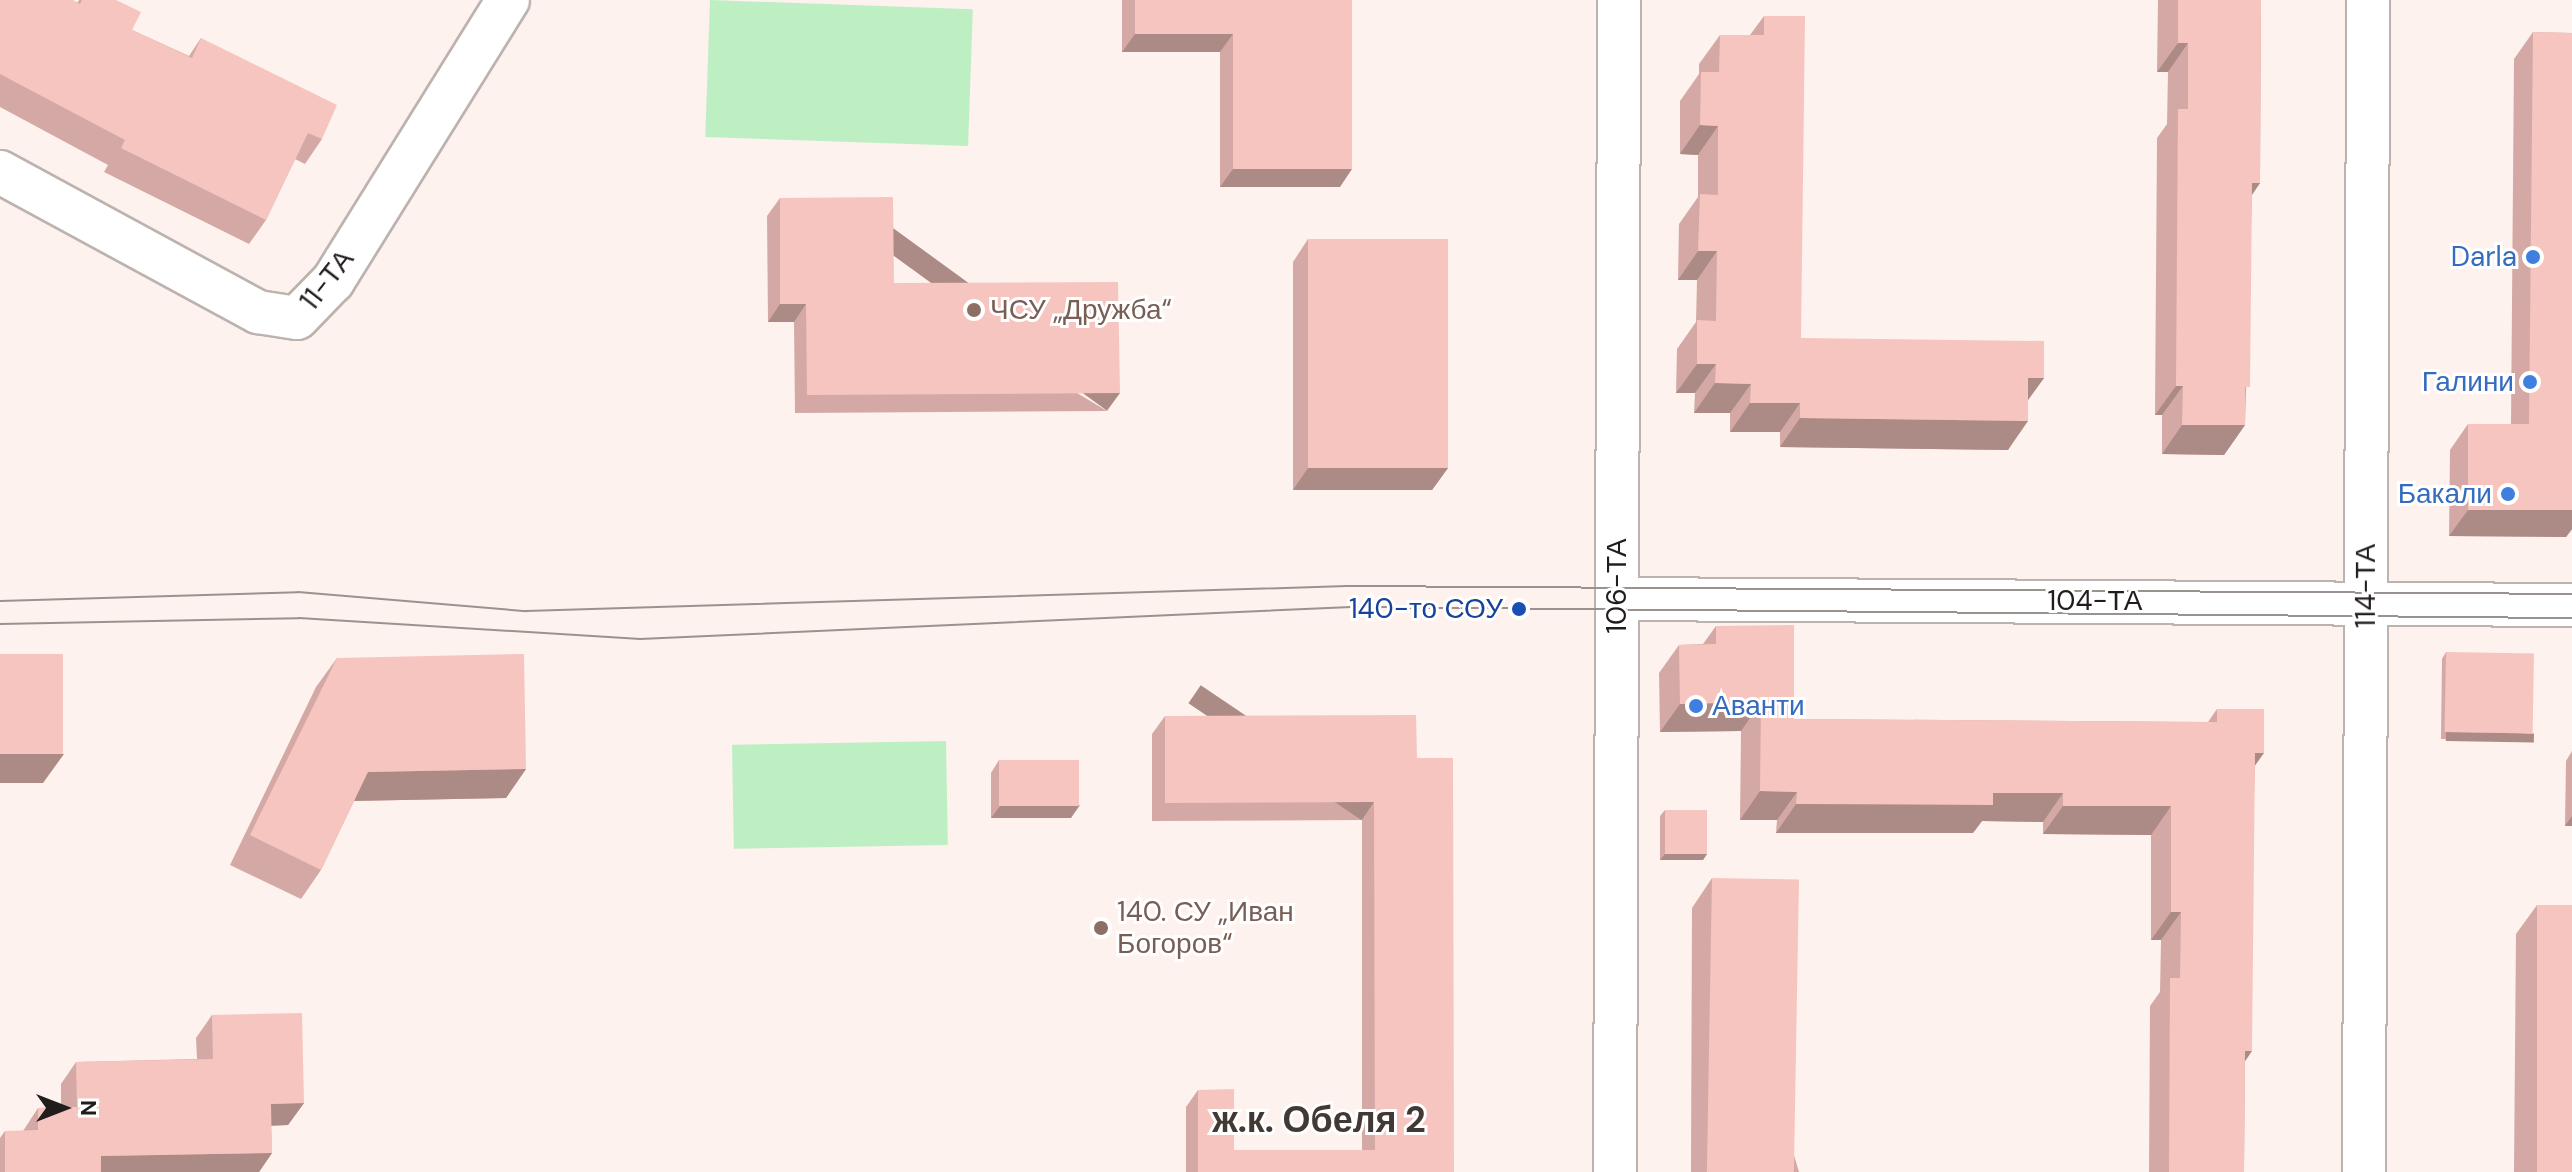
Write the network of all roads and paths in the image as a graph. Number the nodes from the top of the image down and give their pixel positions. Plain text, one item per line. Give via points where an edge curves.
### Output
1 (508, 0) edge
2 (1619, 0) edge
3 (2368, 0) edge
4 (0, 172) edge
5 (1617, 599) junction
6 (2366, 602) junction
7 (2572, 605) edge
8 (1615, 1172) edge
9 (2364, 1172) edge

1 - 4 street, 11-ТА via 333,281 297,318 258,312
2 - 5 street, 106-ТА
3 - 6 street, 114-ТА
5 - 6 street, 104-ТА
5 - 8 street, 106-ТА
6 - 7 street, 104-ТА
6 - 9 street, 114-ТА

